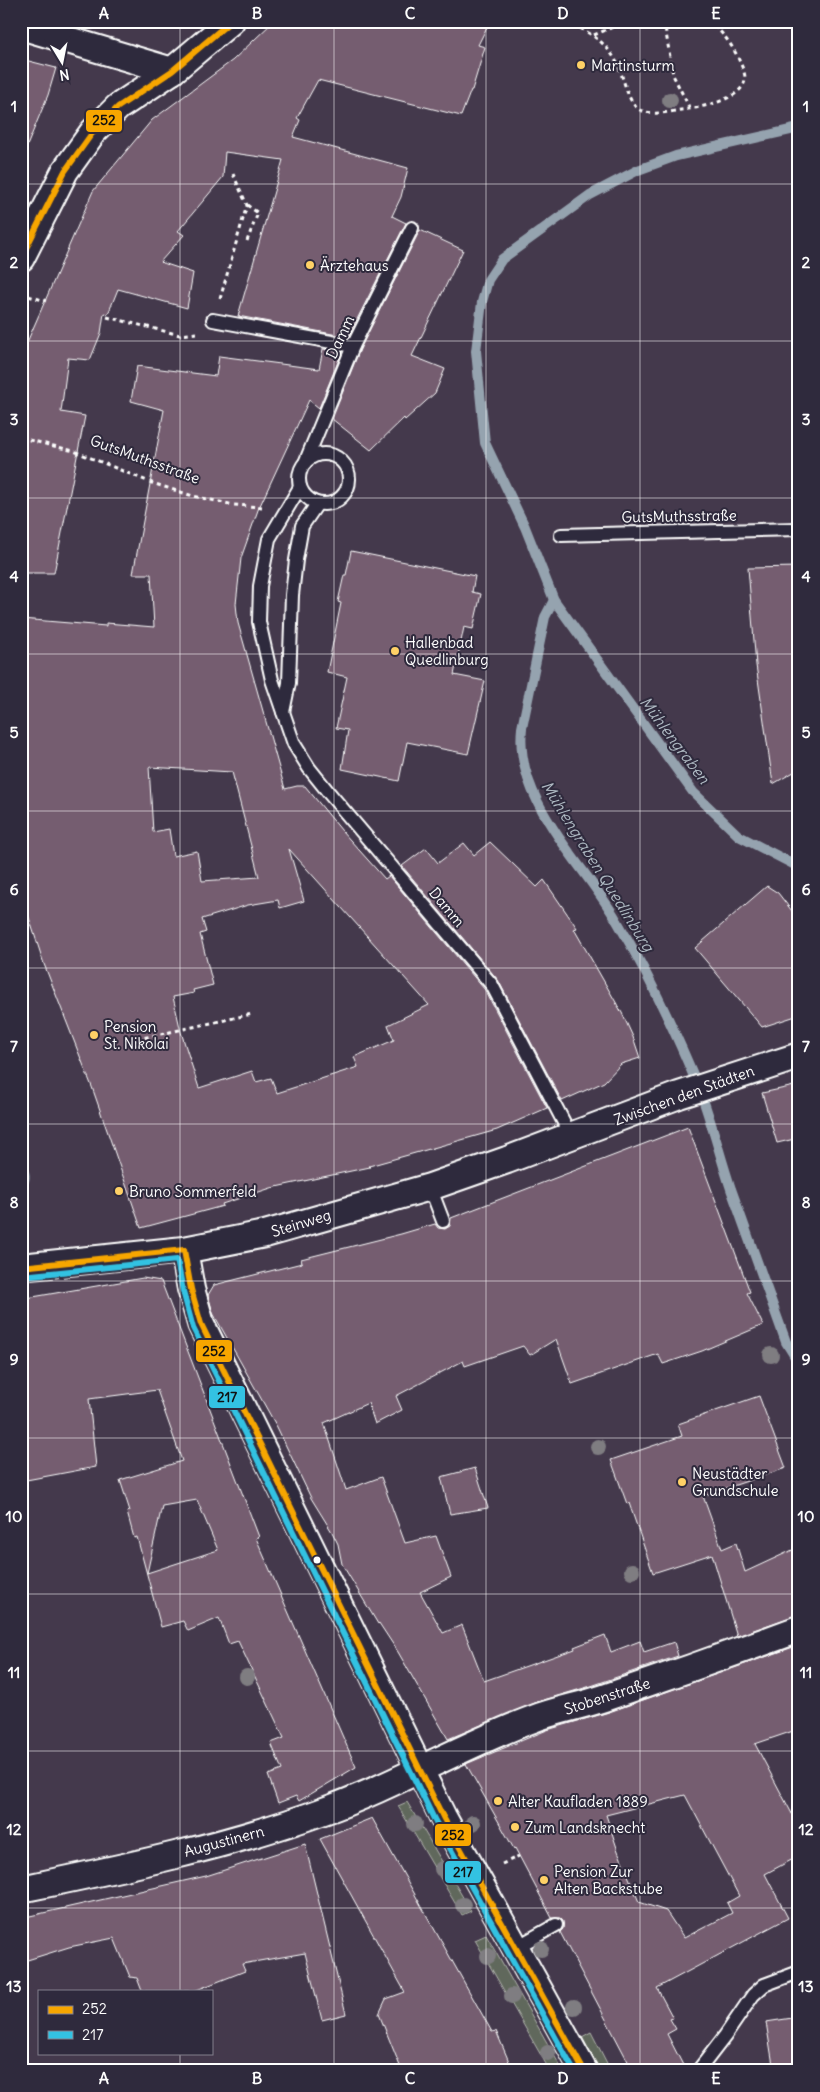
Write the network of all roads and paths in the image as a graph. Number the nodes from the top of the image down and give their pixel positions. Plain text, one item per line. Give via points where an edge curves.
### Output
1 (231, 21) edge
2 (566, 21) edge
3 (627, 21) edge
4 (664, 21) edge
5 (709, 21) edge
6 (21, 26) edge
7 (594, 35) junction
8 (172, 71) junction
9 (690, 109) junction
10 (233, 174) dead end
11 (247, 205) junction
12 (412, 228) dead end
13 (247, 241) dead end
14 (21, 258) edge
15 (21, 294) edge
16 (46, 301) dead end
17 (107, 317) dead end
18 (214, 320) junction
19 (353, 346) junction
20 (21, 438) edge
21 (305, 463) junction
22 (300, 487) junction
23 (317, 504) junction
24 (287, 508) junction
25 (799, 529) edge
26 (561, 535) dead end
27 (283, 712) junction
28 (252, 1014) dead end
29 (129, 1040) dead end
30 (799, 1056) edge
31 (571, 1136) junction
32 (430, 1186) junction
33 (443, 1221) dead end
34 (184, 1250) junction
35 (21, 1267) edge
36 (799, 1629) edge
37 (419, 1771) junction
38 (21, 1889) edge
39 (556, 1925) dead end
40 (515, 1948) junction
41 (799, 1972) edge
42 (584, 2071) edge
43 (698, 2071) edge

1 - 8 street
2 - 7 path
3 - 7 path
4 - 9 path via 673,75
5 - 9 path via 729,42 745,79 733,95
6 - 8 street
7 - 9 path via 617,63 635,106 655,114
8 - 14 street via 118,107 88,139 65,171
10 - 11 path
11 - 13 path via 258,213
11 - 18 path
12 - 19 lane, Damm
15 - 16 path
17 - 18 path via 180,335 203,330
18 - 19 lane
19 - 21 lane, Damm
20 - 24 path, GutsMuthsstraße via 74,451 152,483 194,496 234,505
21 - 22 lane via 299,479
21 - 23 lane via 328,454 347,469 345,493 333,503
22 - 23 lane
22 - 24 lane, Damm
23 - 27 lane via 302,526 296,560 289,683
24 - 27 lane, Damm via 268,539 259,605 262,640
25 - 26 lane, GutsMuthsstraße
27 - 31 lane, Damm via 294,744 309,768 492,985
28 - 29 path
30 - 31 street, Zwischen den Städten via 713,1083
31 - 32 street, Steinweg
32 - 33 lane
32 - 34 street, Steinweg via 265,1234
34 - 35 street, Steinweg
34 - 37 street via 201,1324
36 - 37 street, Stobenstraße via 618,1693 536,1717
37 - 38 street, Augustinern via 381,1789 256,1833 131,1866
37 - 40 street
39 - 40 lane
40 - 42 street
41 - 43 lane via 764,1985 753,1994

